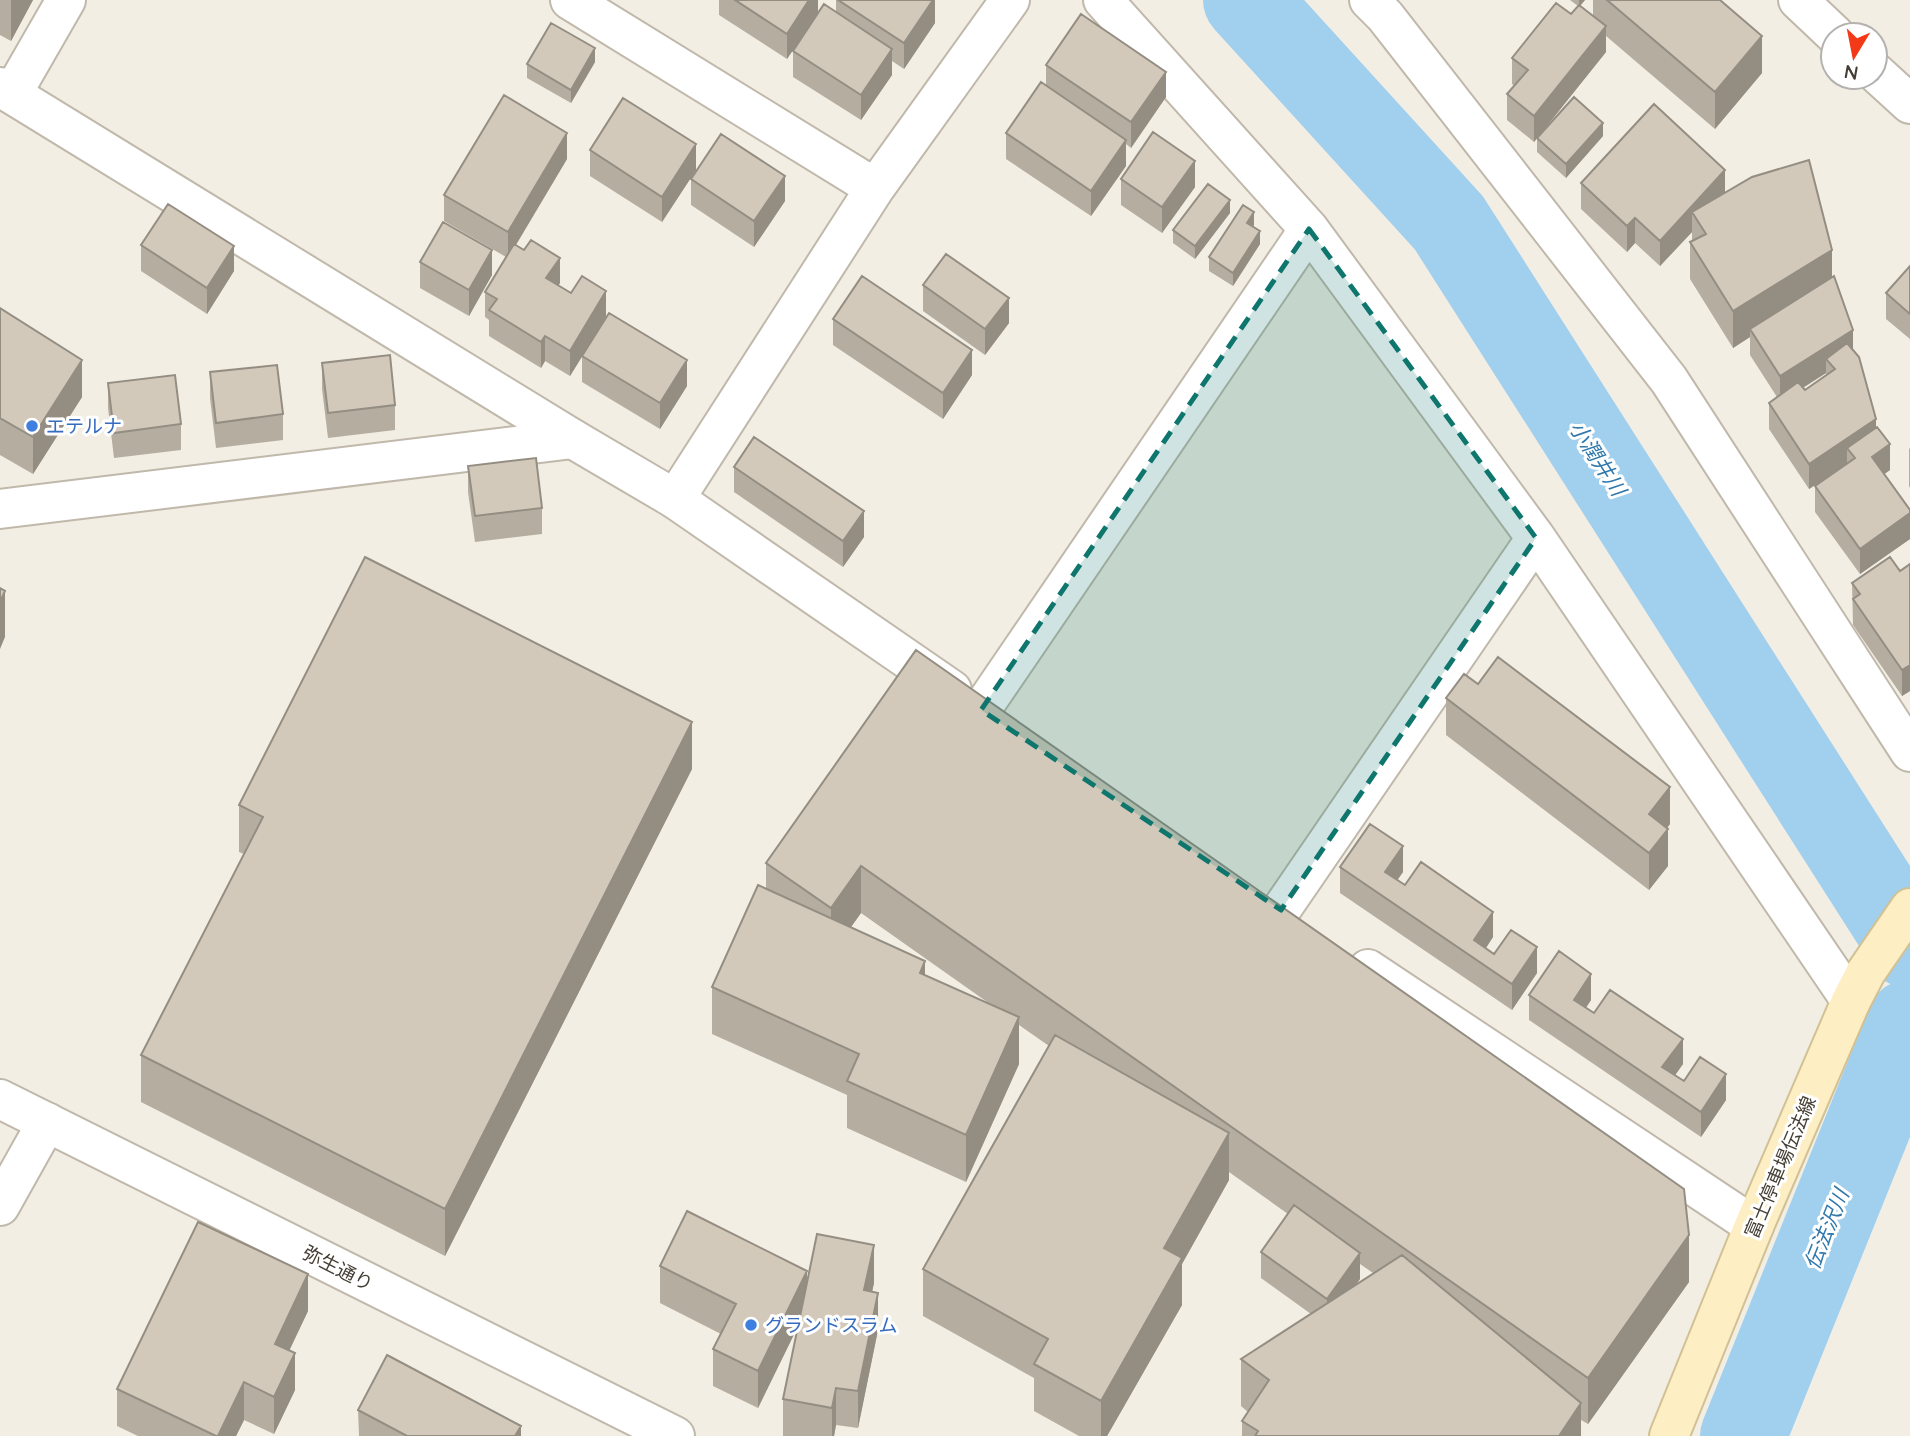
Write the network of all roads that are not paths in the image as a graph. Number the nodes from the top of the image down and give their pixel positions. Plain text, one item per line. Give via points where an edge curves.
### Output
1 (66, 0) edge
2 (570, 0) edge
3 (1010, 0) edge
4 (1103, 0) edge
5 (1370, 0) edge
6 (1798, 0) edge
7 (1820, 21) edge
8 (1889, 85) edge
9 (6, 90) edge
10 (1910, 104) edge
11 (875, 188) junction
12 (1309, 229) junction
13 (573, 439) junction
14 (675, 499) junction
15 (0, 509) edge
16 (1536, 538) junction
17 (1910, 752) edge
18 (1910, 908) edge
19 (1281, 910) edge
20 (1338, 949) edge
21 (1859, 987) junction
22 (0, 1099) edge
23 (47, 1122) junction
24 (0, 1206) edge
25 (1754, 1226) junction
26 (675, 1436) edge
27 (1669, 1436) edge

1 - 9 street
2 - 11 street
3 - 11 street
4 - 12 street
5 - 17 street via 1669,380
6 - 7 street
8 - 10 street
9 - 13 street
11 - 14 street
12 - 14 street via 993,718
12 - 16 street
13 - 14 street
13 - 15 street
16 - 19 street
16 - 21 street
18 - 21 main road, 富士停車場伝法線
20 - 25 street
21 - 25 main road, 富士停車場伝法線
22 - 23 street, 弥生通り
23 - 24 street
23 - 26 street, 弥生通り
25 - 27 main road, 富士停車場伝法線

